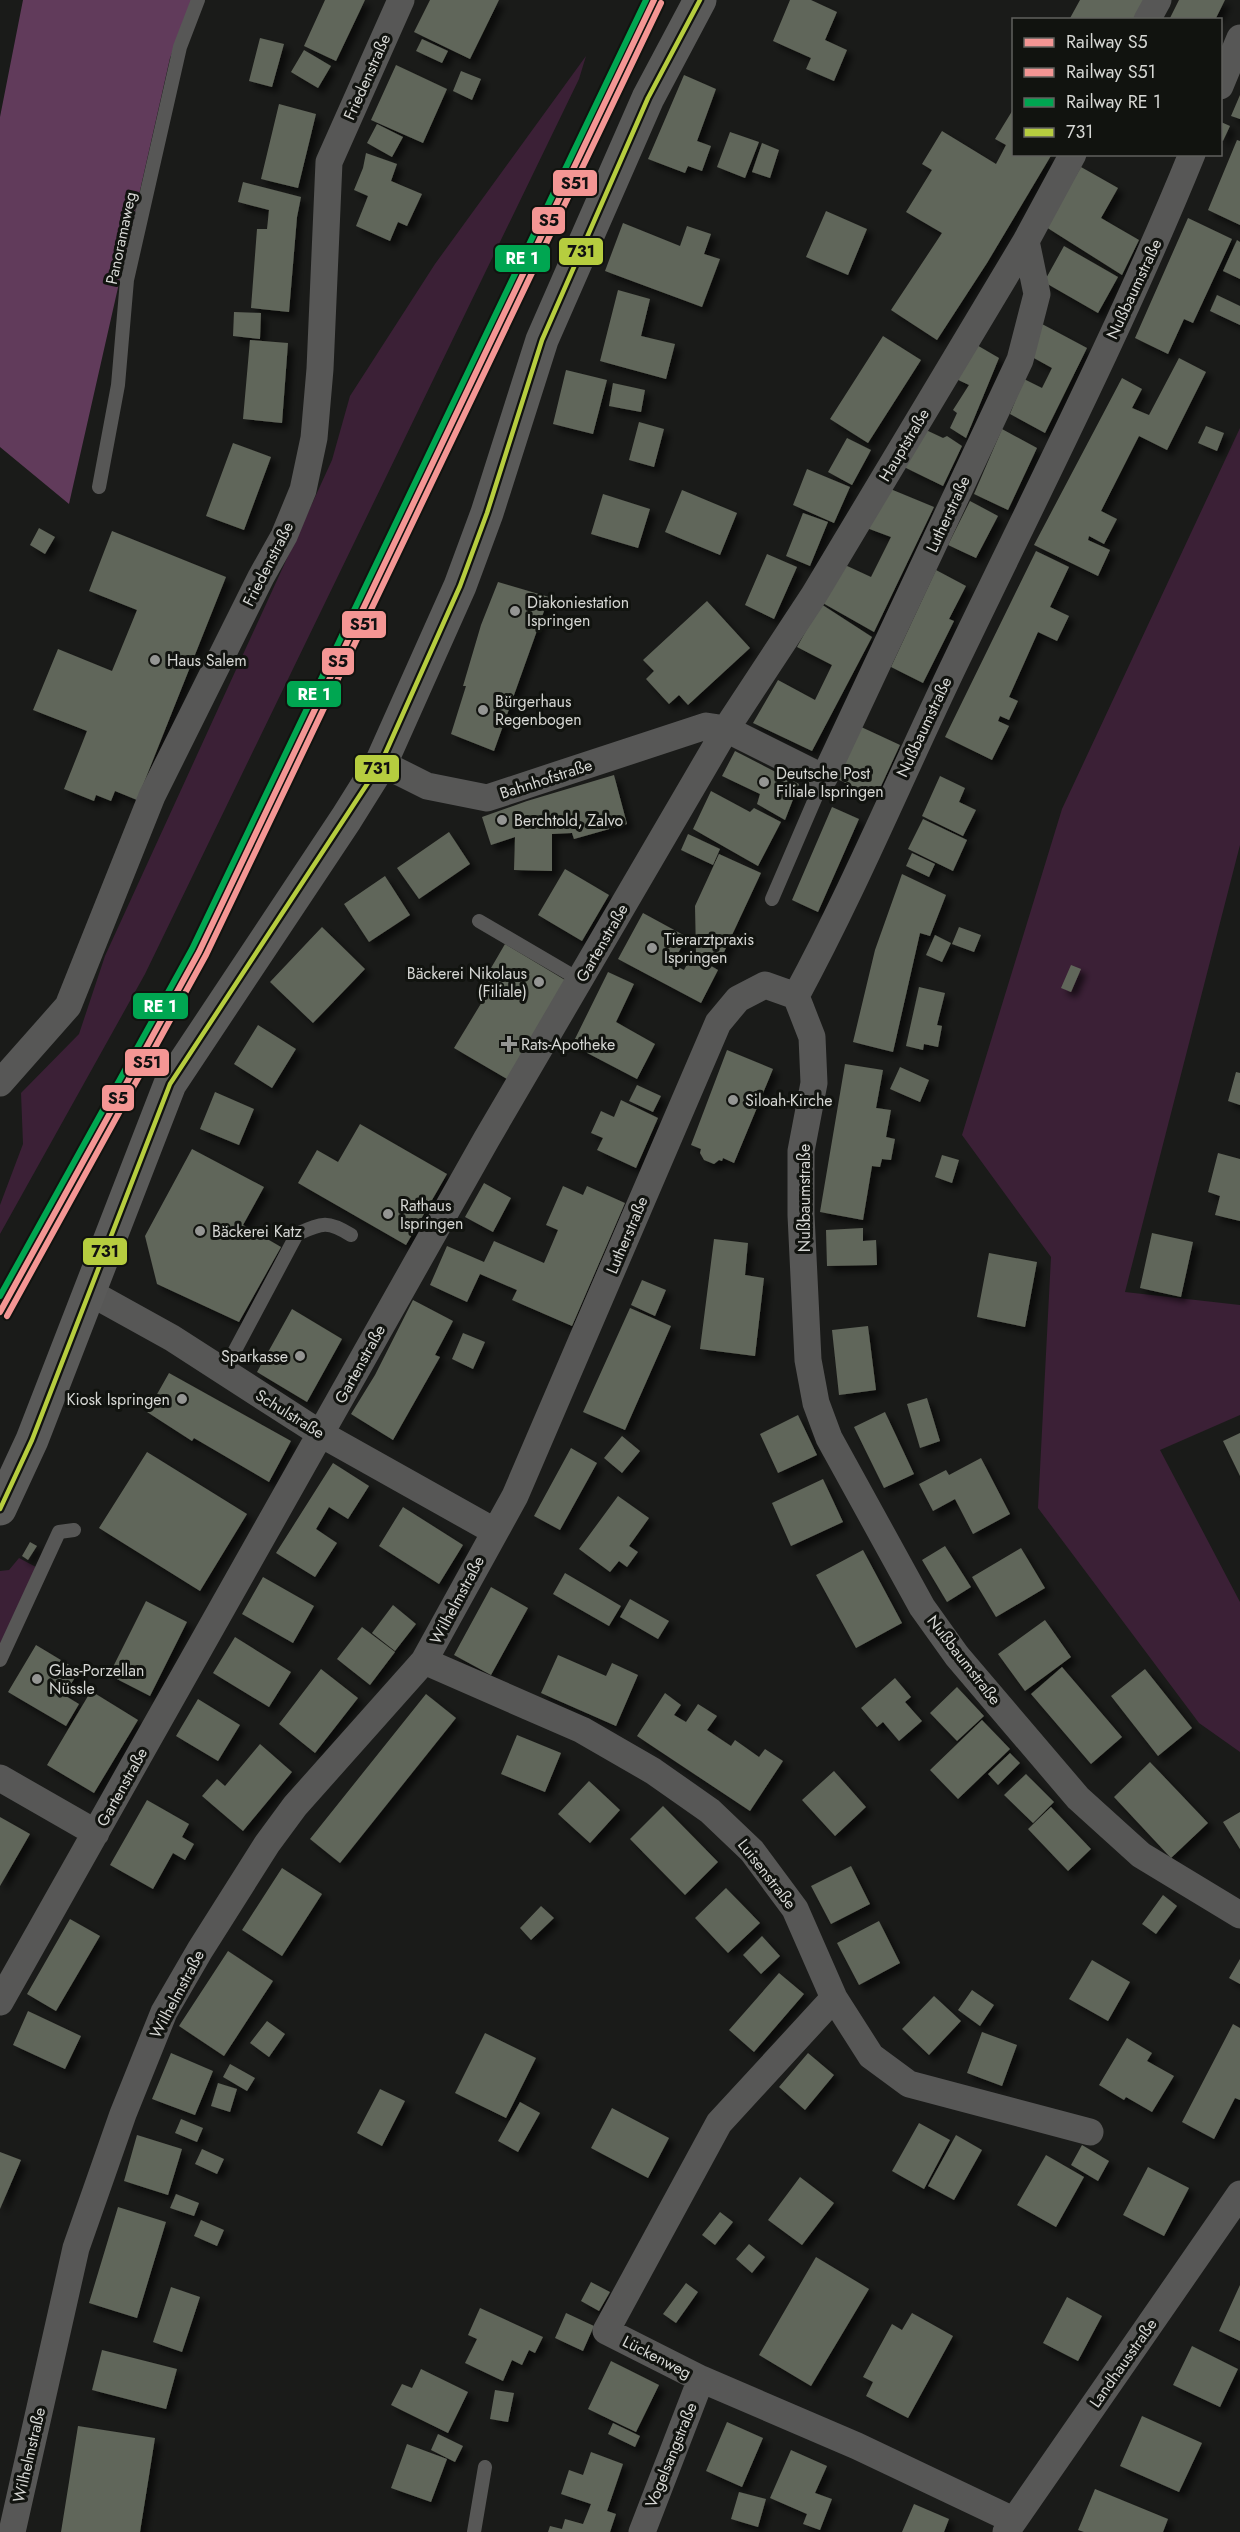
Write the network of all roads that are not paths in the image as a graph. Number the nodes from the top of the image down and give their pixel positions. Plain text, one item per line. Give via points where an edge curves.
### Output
1 (198, 0) edge
2 (401, 0) edge
3 (700, 0) edge
4 (1158, 0) edge
5 (1148, 18) edge
6 (1240, 38) edge
7 (1222, 83) edge
8 (1072, 156) edge
9 (1191, 156) edge
10 (1026, 241) junction
11 (99, 487) dead end
12 (726, 729) junction
13 (381, 763) junction
14 (824, 778) junction
15 (772, 899) dead end
16 (479, 921) dead end
17 (580, 980) junction
18 (796, 996) junction
19 (0, 1083) edge
20 (351, 1235) dead end
21 (89, 1292) junction
22 (224, 1371) junction
23 (321, 1434) junction
24 (0, 1509) edge
25 (75, 1530) dead end
26 (494, 1531) junction
27 (0, 1660) edge
28 (424, 1661) junction
29 (0, 1778) edge
30 (96, 1833) junction
31 (1240, 1916) edge
32 (834, 1998) junction
33 (0, 2002) edge
34 (1090, 2132) dead end
35 (1240, 2194) edge
36 (701, 2379) junction
37 (485, 2467) dead end
38 (1010, 2526) edge
39 (12, 2532) edge
40 (474, 2532) edge
41 (642, 2532) edge

1 - 11 lane, Panoramaweg via 180,47 127,280 118,385
2 - 19 street, Friedenstraße via 329,162 320,369 314,438 303,490 285,536 152,796 68,1006
3 - 13 main road via 648,98 542,340 488,513
4 - 5 street
6 - 7 street
8 - 10 street, Hauptstraße
9 - 18 street, Nußbaumstraße via 1153,251 917,742 832,929
10 - 12 street, Hauptstraße via 814,596
10 - 14 street, Lutherstraße via 1037,294 1020,360
12 - 13 street, Bahnhofstraße via 706,726 486,798 427,786
12 - 14 street
12 - 17 street, Gartenstraße
13 - 21 main road via 170,1084
14 - 15 lane, Lutherstraße
16 - 17 lane
17 - 23 street, Gartenstraße via 411,1270
18 - 26 street, Lutherstraße via 765,986 738,999 718,1023 515,1496
18 - 31 street, Nußbaumstraße via 812,1037 814,1071 801,1151 808,1360 816,1403 829,1438 928,1615 957,1656 1078,1798 1141,1856
20 - 22 lane via 333,1224 314,1226 297,1234
21 - 22 street, Schulstraße
21 - 24 main road via 32,1440
22 - 23 street, Schulstraße
23 - 26 street, Schulstraße
23 - 30 street, Gartenstraße
25 - 27 lane via 59,1532
26 - 28 street, Wilhelmstraße
28 - 32 street, Luisenstraße via 582,1730 653,1771 710,1811 752,1851 795,1909
28 - 39 street, Wilhelmstraße via 295,1806 267,1844 164,2012 76,2248
29 - 30 street
30 - 33 street, Gartenstraße
32 - 34 street, Luisenstraße via 871,2056 909,2085
32 - 36 street, Lückenweg via 719,2123 606,2331
35 - 38 street, Landhausstraße
36 - 38 street, Lückenweg via 857,2446
36 - 41 street, Vogelsangstraße
37 - 40 lane

